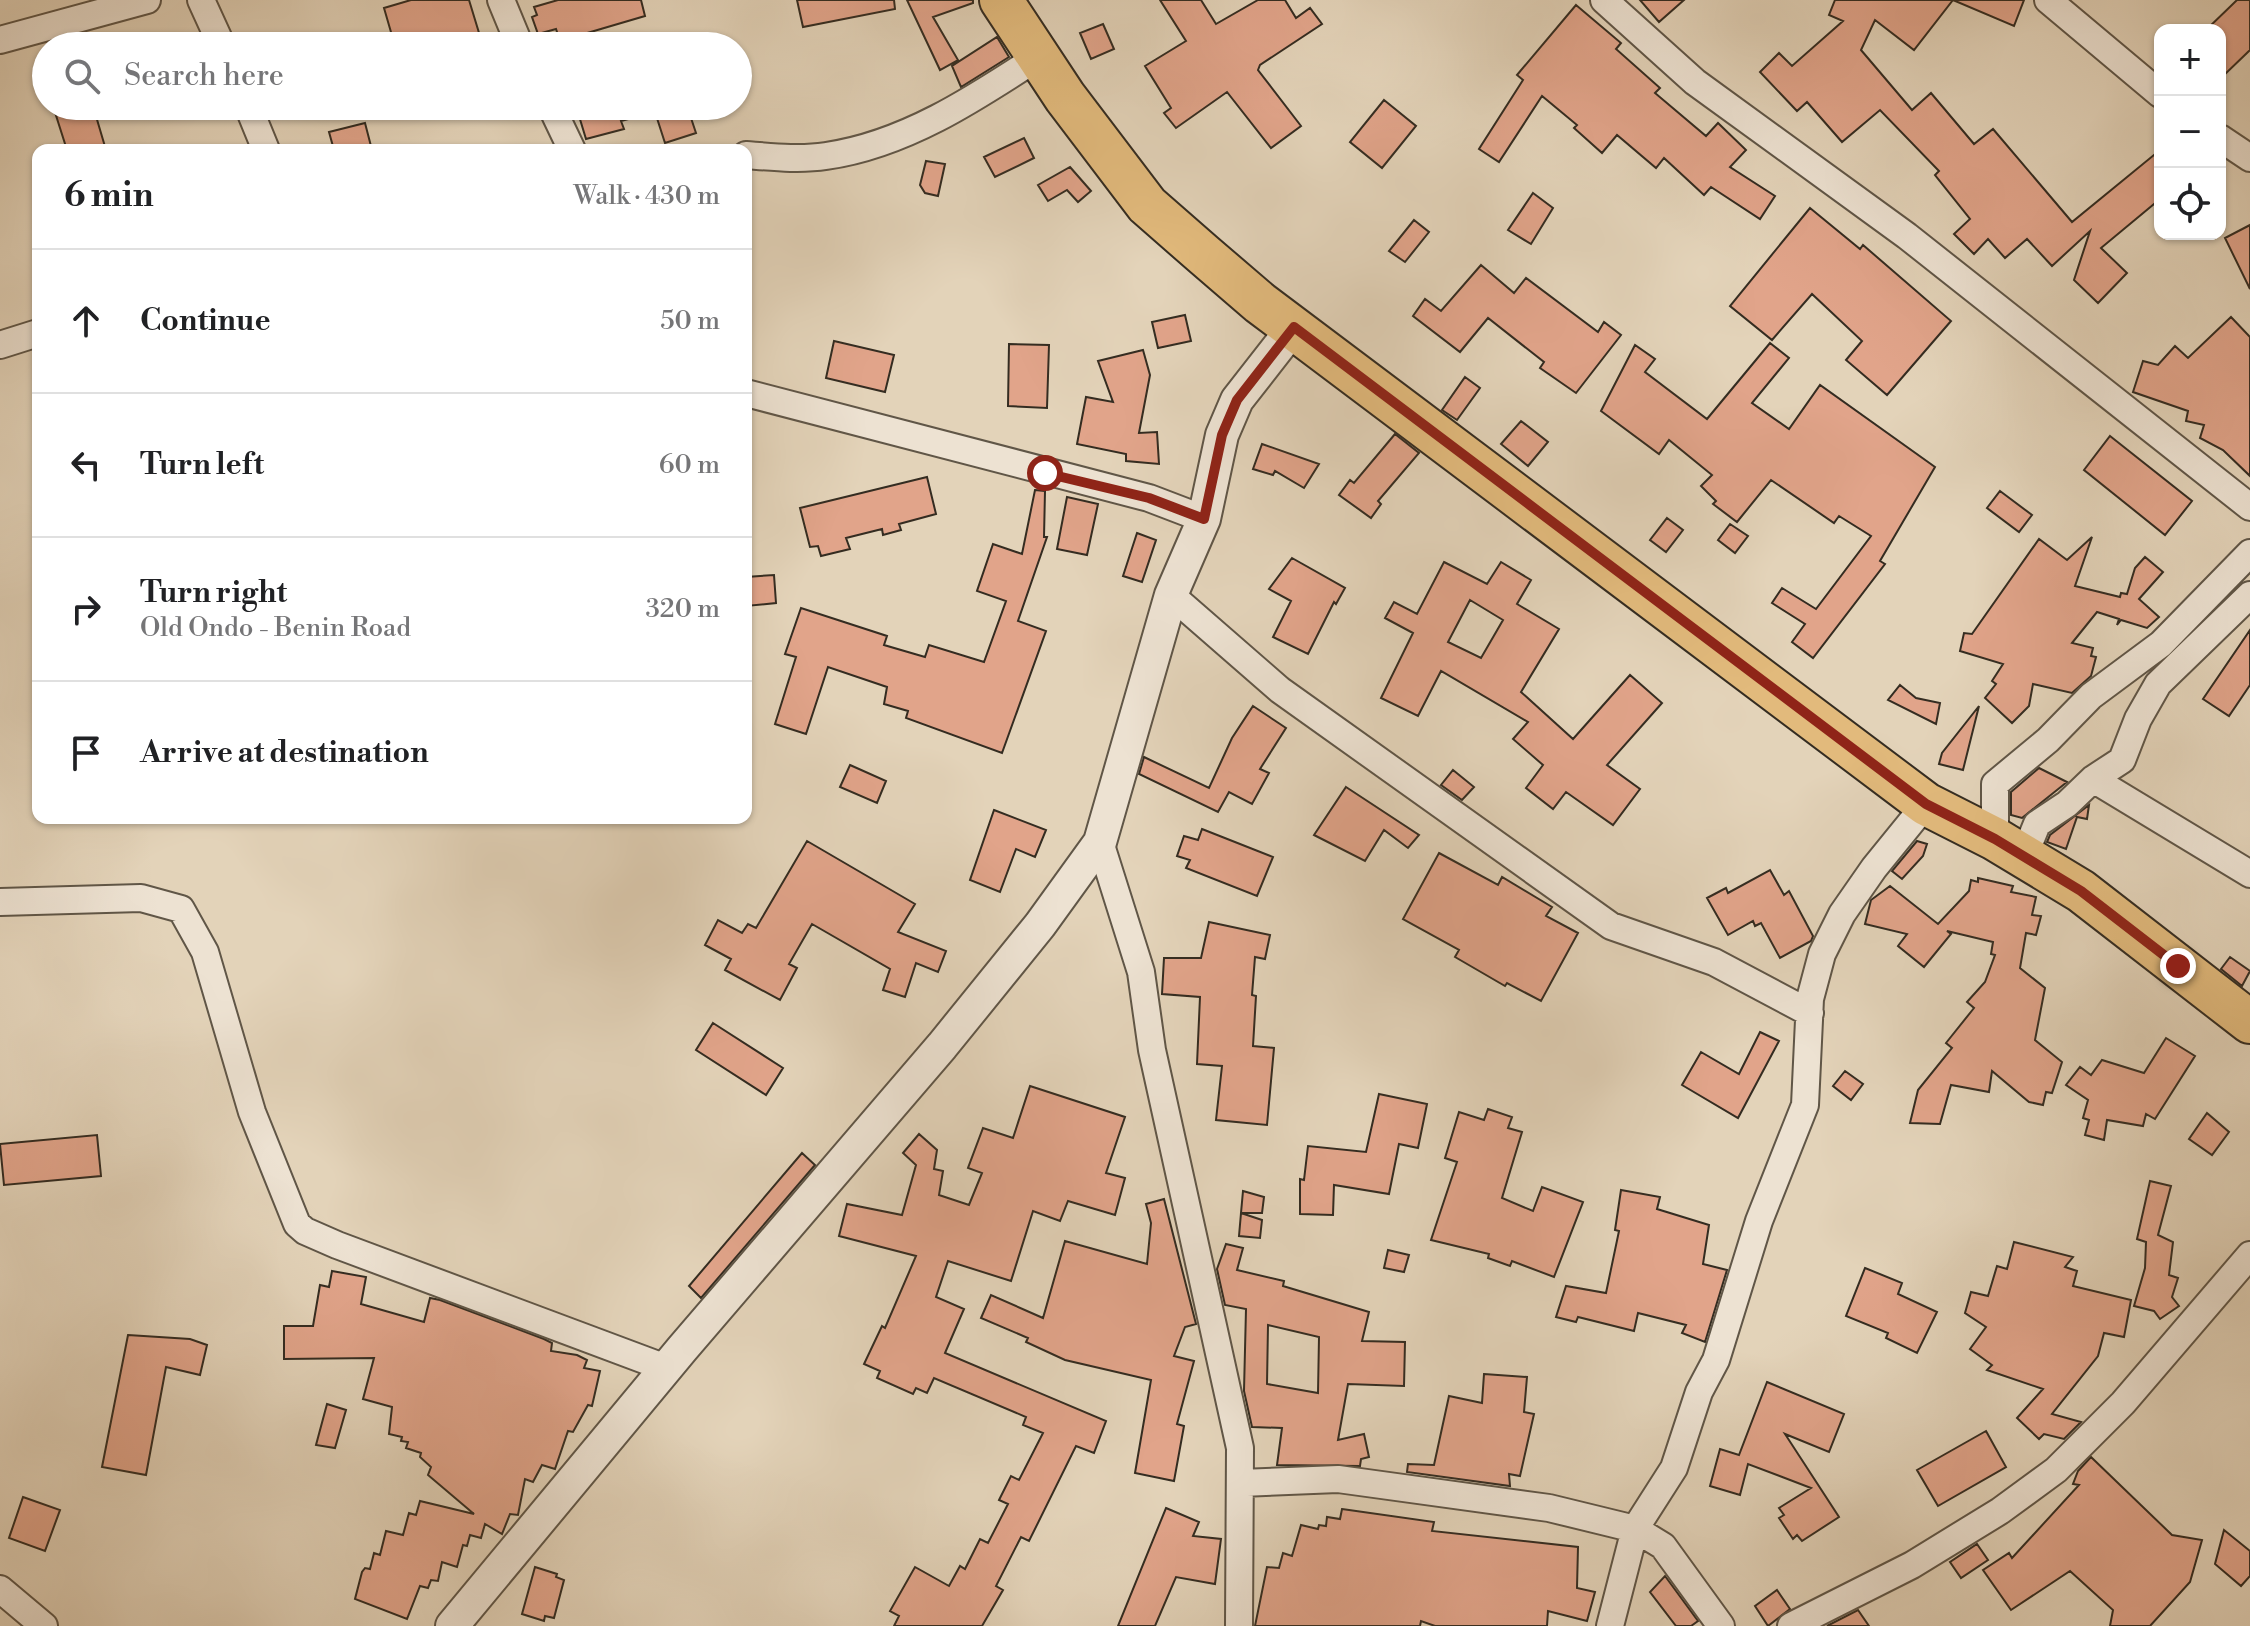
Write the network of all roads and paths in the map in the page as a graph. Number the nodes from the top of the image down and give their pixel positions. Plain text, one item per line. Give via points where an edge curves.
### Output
1 (147, 0) edge
2 (201, 0) edge
3 (501, 0) edge
4 (1001, 0) edge
5 (1604, 0) edge
6 (2048, 0) edge
7 (216, 32) edge
8 (514, 32) edge
9 (0, 40) edge
10 (1038, 57) junction
11 (2154, 89) edge
12 (254, 120) edge
13 (558, 120) edge
14 (2226, 142) edge
15 (264, 144) edge
16 (569, 144) edge
17 (752, 155) edge
18 (2250, 158) edge
19 (1294, 327) junction
20 (32, 335) edge
21 (0, 345) edge
22 (752, 395) edge
23 (2250, 507) edge
24 (1204, 519) junction
25 (2250, 553) edge
26 (1171, 595) junction
27 (2250, 595) edge
28 (2093, 779) junction
29 (1926, 804) junction
30 (1100, 842) junction
31 (2010, 847) junction
32 (2250, 874) edge
33 (0, 902) edge
34 (1810, 1013) junction
35 (2250, 1022) edge
36 (2250, 1255) edge
37 (666, 1368) junction
38 (1241, 1483) junction
39 (1635, 1529) junction
40 (0, 1589) edge
41 (44, 1626) edge
42 (452, 1626) edge
43 (1239, 1626) edge
44 (1610, 1626) edge
45 (1721, 1626) edge
46 (1791, 1626) edge

1 - 9 street
2 - 7 street
3 - 8 street
4 - 10 main road
5 - 23 street via 1695,82 1907,236
6 - 11 street
10 - 17 street via 909,133 827,156
10 - 19 main road via 1147,205
12 - 15 street
13 - 16 street
14 - 18 street
19 - 24 street via 1237,400 1222,435
19 - 29 main road
20 - 21 street
22 - 24 street via 1149,498
24 - 26 street
25 - 31 street via 2161,644 2091,696 1995,784
26 - 30 street
26 - 34 street via 1280,690 1611,926 1714,962
27 - 28 street via 2158,684 2122,760
28 - 31 street
28 - 32 street
29 - 31 main road
29 - 34 street via 1842,914 1822,954
30 - 37 street via 942,1046
30 - 38 street via 1141,972 1152,1050 1240,1448
31 - 35 main road via 2081,891
33 - 37 street via 141,898 181,909 205,952 252,1112 289,1210 305,1231
34 - 39 street via 1805,1105 1674,1468
36 - 46 street via 2123,1403 2056,1470 1912,1565
37 - 42 street
38 - 39 street via 1338,1479 1549,1508
38 - 43 street
39 - 44 street
39 - 45 street via 1663,1546
40 - 41 street

